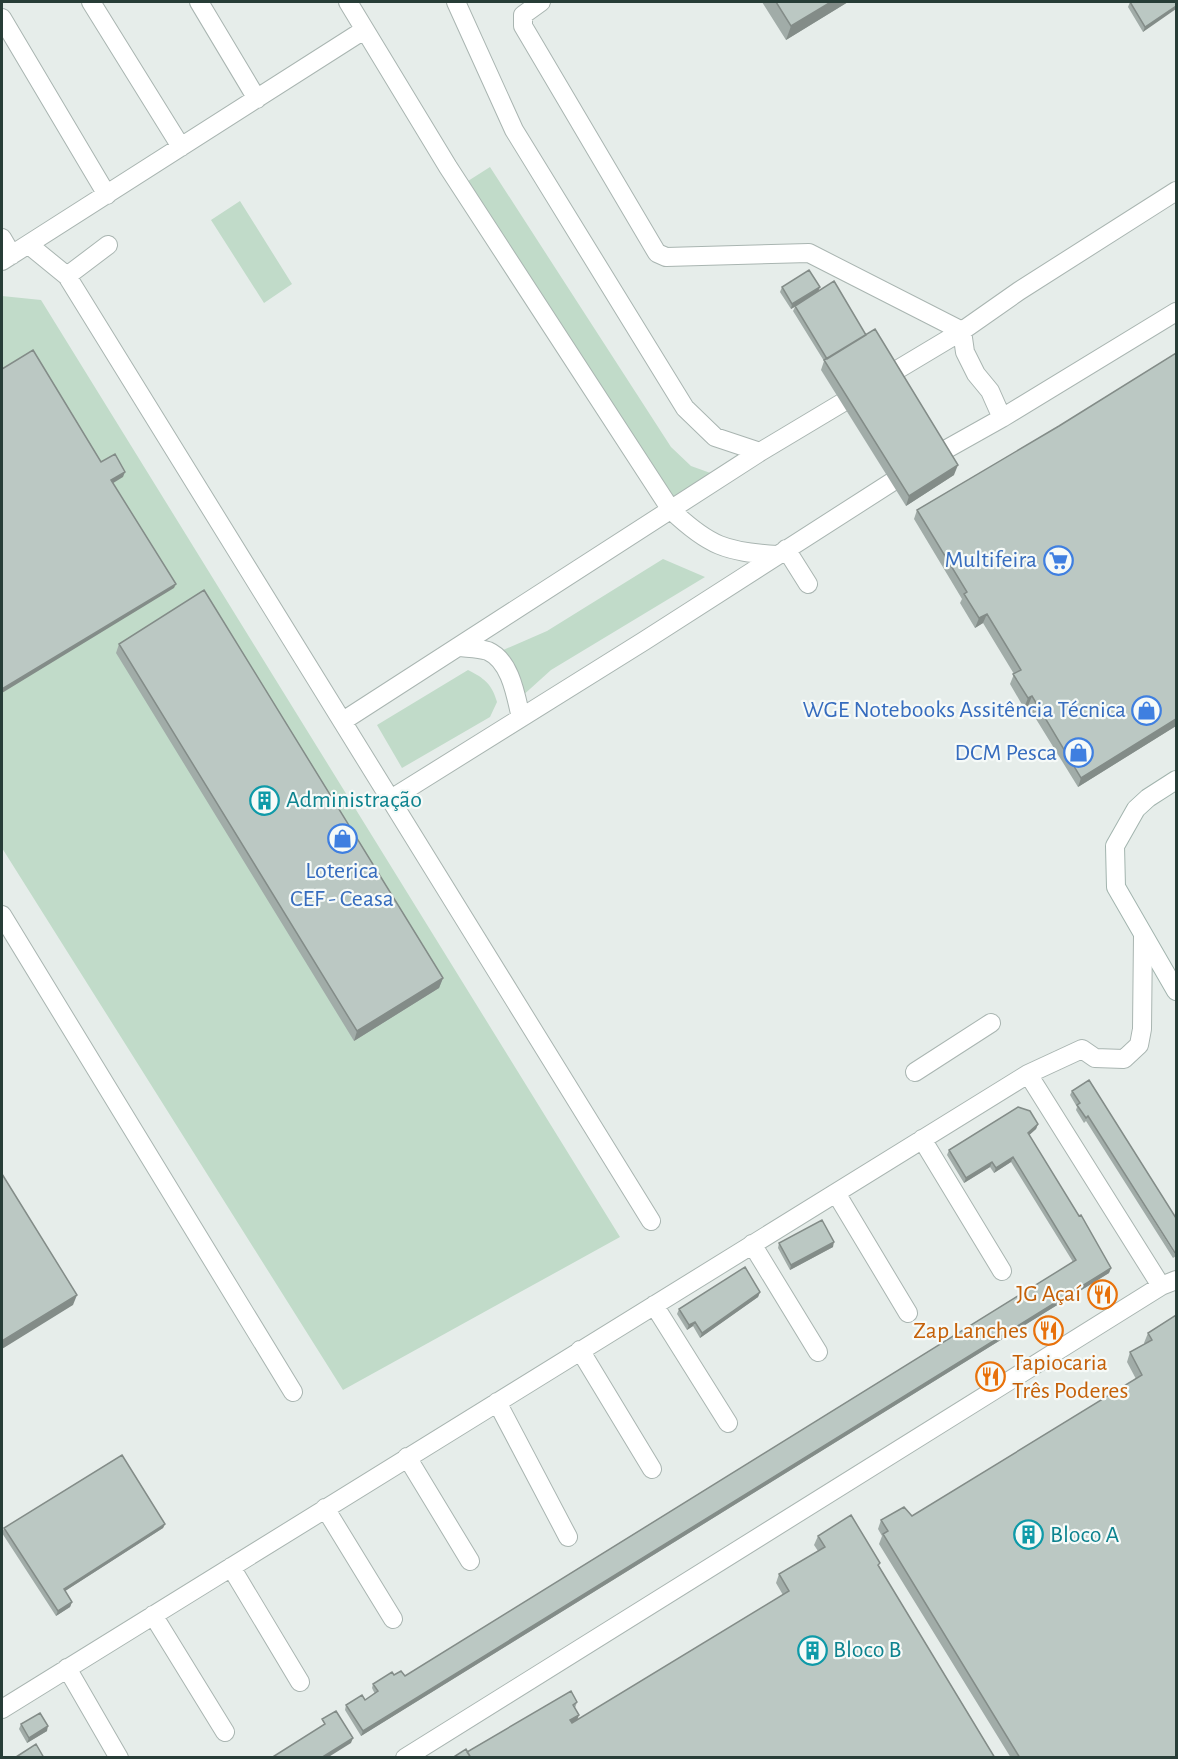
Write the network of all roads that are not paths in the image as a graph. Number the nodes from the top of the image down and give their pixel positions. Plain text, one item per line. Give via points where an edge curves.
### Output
1 (91, 2) edge
2 (199, 2) edge
3 (348, 2) edge
4 (456, 2) edge
5 (541, 2) edge
6 (2, 18) edge
7 (364, 30) junction
8 (257, 99) junction
9 (181, 147) junction
10 (1176, 191) edge
11 (107, 195) junction
12 (2, 238) edge
13 (29, 245) junction
14 (108, 245) dead end
15 (7, 258) edge
16 (68, 276) junction
17 (1176, 312) edge
18 (962, 331) junction
19 (1002, 418) junction
20 (760, 452) junction
21 (671, 510) junction
22 (782, 552) junction
23 (808, 584) dead end
24 (459, 647) junction
25 (521, 718) junction
26 (343, 721) junction
27 (1176, 780) edge
28 (391, 799) junction
29 (2, 915) edge
30 (1143, 936) junction
31 (1176, 991) edge
32 (991, 1023) dead end
33 (915, 1072) dead end
34 (1028, 1074) junction
35 (921, 1139) junction
36 (836, 1193) junction
37 (651, 1221) dead end
38 (752, 1244) junction
39 (1002, 1271) dead end
40 (1169, 1283) edge
41 (654, 1305) junction
42 (908, 1313) dead end
43 (580, 1350) junction
44 (818, 1352) dead end
45 (293, 1392) dead end
46 (497, 1402) junction
47 (728, 1423) dead end
48 (407, 1457) junction
49 (652, 1469) dead end
50 (325, 1508) junction
51 (568, 1537) dead end
52 (470, 1561) dead end
53 (231, 1567) junction
54 (153, 1615) junction
55 (393, 1619) dead end
56 (67, 1668) junction
57 (300, 1682) dead end
58 (2, 1709) edge
59 (225, 1732) dead end
60 (119, 1758) edge
61 (405, 1758) edge

1 - 9 main road
2 - 8 main road
3 - 7 main road
4 - 20 main road via 514,130 686,408 715,437
5 - 18 main road via 523,15 524,26 657,253 666,257 809,253
6 - 11 main road
7 - 8 main road
7 - 21 main road via 448,167
8 - 9 main road
9 - 11 main road
10 - 18 main road
11 - 13 main road
12 - 15 main road
13 - 15 main road
13 - 16 main road
14 - 16 main road
16 - 26 main road
17 - 19 main road
18 - 19 main road via 965,352
18 - 20 main road
19 - 22 main road via 920,464
20 - 21 main road
21 - 22 main road via 711,543 737,552
21 - 24 main road
22 - 23 main road
22 - 25 main road
24 - 25 main road via 489,651 502,663 509,674
24 - 26 main road
25 - 28 main road
26 - 28 main road
27 - 30 main road via 1136,809 1114,846 1116,887
28 - 37 main road
29 - 45 main road
30 - 31 main road
30 - 34 main road via 1142,1029 1135,1052 1124,1059 1111,1060 1095,1058 1082,1049
32 - 33 main road
34 - 35 main road
34 - 40 main road
35 - 36 main road
35 - 39 main road
36 - 38 main road
36 - 42 main road
38 - 41 main road
38 - 44 main road
40 - 61 main road
41 - 43 main road
41 - 47 main road
43 - 46 main road
43 - 49 main road
46 - 48 main road
46 - 51 main road
48 - 50 main road
48 - 52 main road
50 - 53 main road
50 - 55 main road
53 - 54 main road
53 - 57 main road
54 - 56 main road
54 - 59 main road
56 - 58 main road
56 - 60 main road

